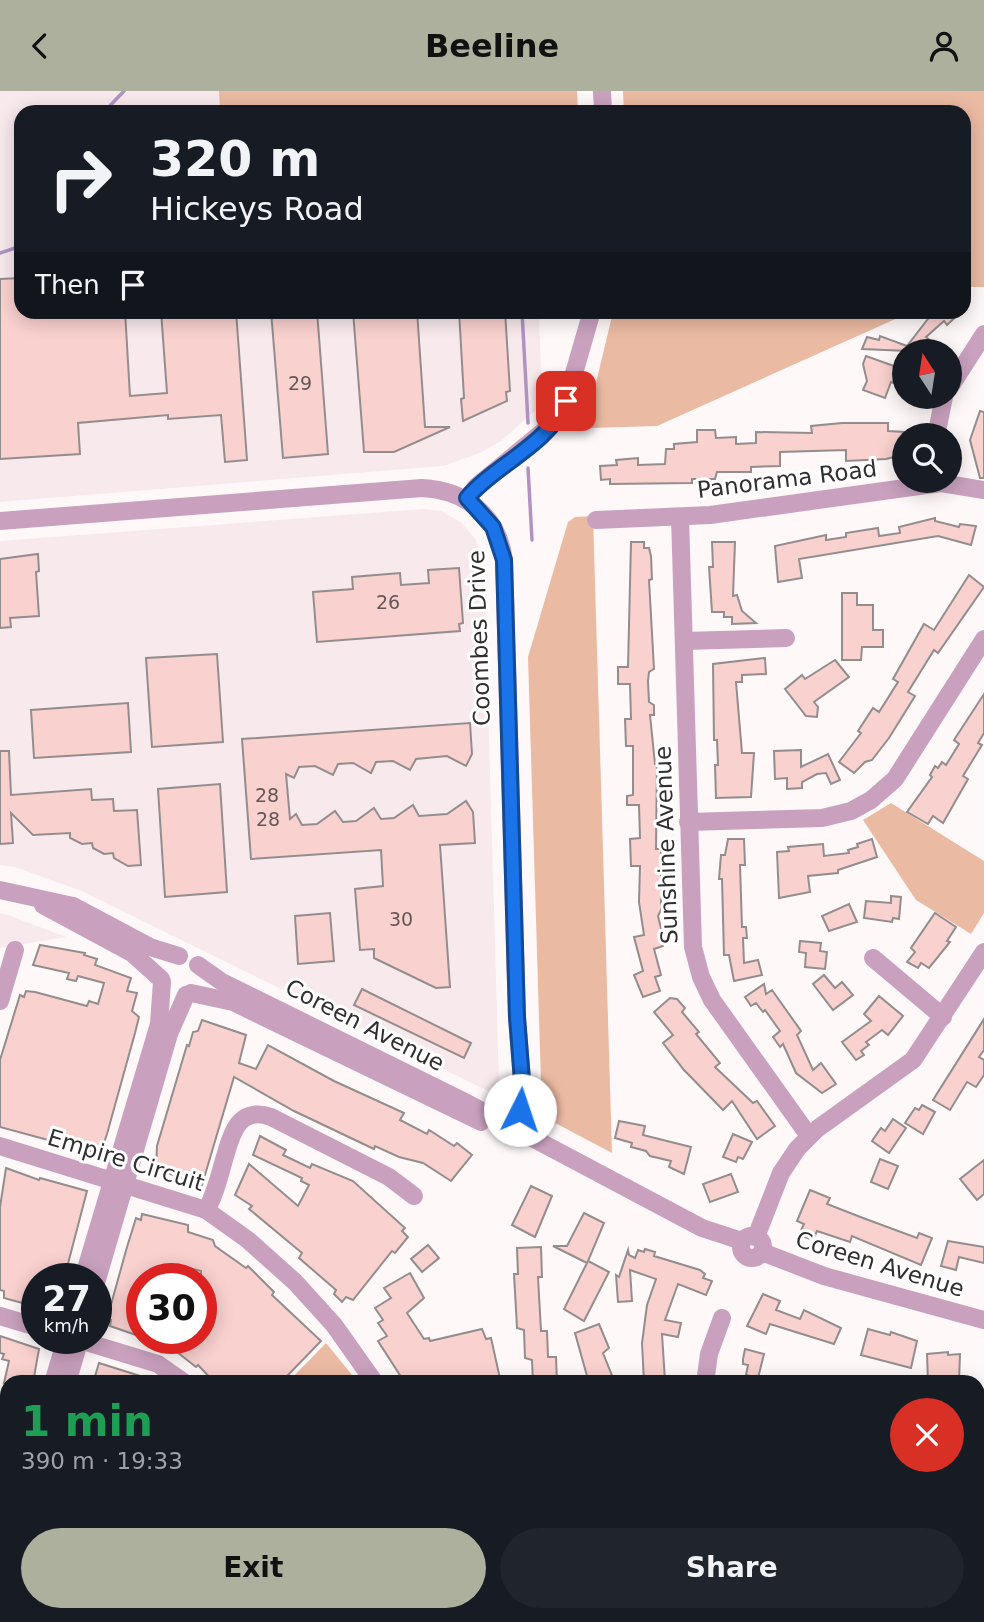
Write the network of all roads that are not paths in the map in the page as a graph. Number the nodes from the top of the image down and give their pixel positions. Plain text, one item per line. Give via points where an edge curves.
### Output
1 (590, 319) edge
2 (984, 334) edge
3 (962, 368) edge
4 (962, 486) edge
5 (892, 488) edge
6 (984, 490) edge
7 (467, 498) junction
8 (680, 517) junction
9 (596, 520) dead end
10 (0, 521) edge
11 (786, 638) dead end
12 (984, 639) edge
13 (684, 641) junction
14 (688, 822) junction
15 (0, 890) edge
16 (28, 896) junction
17 (15, 950) dead end
18 (984, 952) edge
19 (179, 956) junction
20 (873, 958) dead end
21 (198, 965) junction
22 (161, 981) junction
23 (189, 994) junction
24 (0, 1001) edge
25 (943, 1017) junction
26 (512, 1129) junction
27 (809, 1136) junction
28 (0, 1146) edge
29 (119, 1181) junction
30 (414, 1196) dead end
31 (206, 1210) junction
32 (754, 1243) junction
33 (89, 1263) edge
34 (101, 1263) edge
35 (0, 1317) edge
36 (722, 1318) dead end
37 (984, 1320) edge
38 (21, 1323) edge
39 (112, 1350) edge
40 (68, 1354) edge
41 (73, 1354) edge
42 (57, 1375) edge
43 (69, 1375) edge
44 (173, 1375) edge
45 (369, 1375) edge
46 (706, 1375) edge

1 - 7 street via 556,422
2 - 3 street
4 - 6 street, Panorama Road
5 - 8 street, Panorama Road
7 - 10 street via 422,488
7 - 26 street, Coombes Drive via 493,527 504,560 516,1003 523,1093
8 - 9 street, Panorama Road
8 - 13 street, Sunshine Avenue
11 - 13 street
12 - 14 street via 895,779 871,800 851,811 821,818
13 - 14 street, Sunshine Avenue
14 - 27 street, Sunshine Avenue via 692,933 701,977 712,1000
15 - 16 street
16 - 19 street via 73,906 150,947
16 - 22 street via 114,943
17 - 24 street
18 - 25 street
19 - 21 street
19 - 22 street via 165,964
20 - 25 street
21 - 23 street via 200,980
21 - 26 street, Coreen Avenue via 222,982
22 - 23 street via 169,992
22 - 29 street via 159,1024
23 - 26 street, Coreen Avenue via 223,998 455,1112
23 - 29 street via 169,1034
25 - 27 street via 913,1060
26 - 32 street, Coreen Avenue via 702,1228
27 - 32 street via 782,1173
28 - 29 street, Empire Circuit
29 - 31 street, Empire Circuit
29 - 33 street
29 - 34 street
30 - 31 street via 389,1177 257,1114 237,1125
31 - 45 street, Empire Circuit via 296,1282
32 - 37 street, Coreen Avenue via 824,1276
35 - 38 street
36 - 46 street
39 - 44 street via 158,1364
40 - 42 street
41 - 43 street

